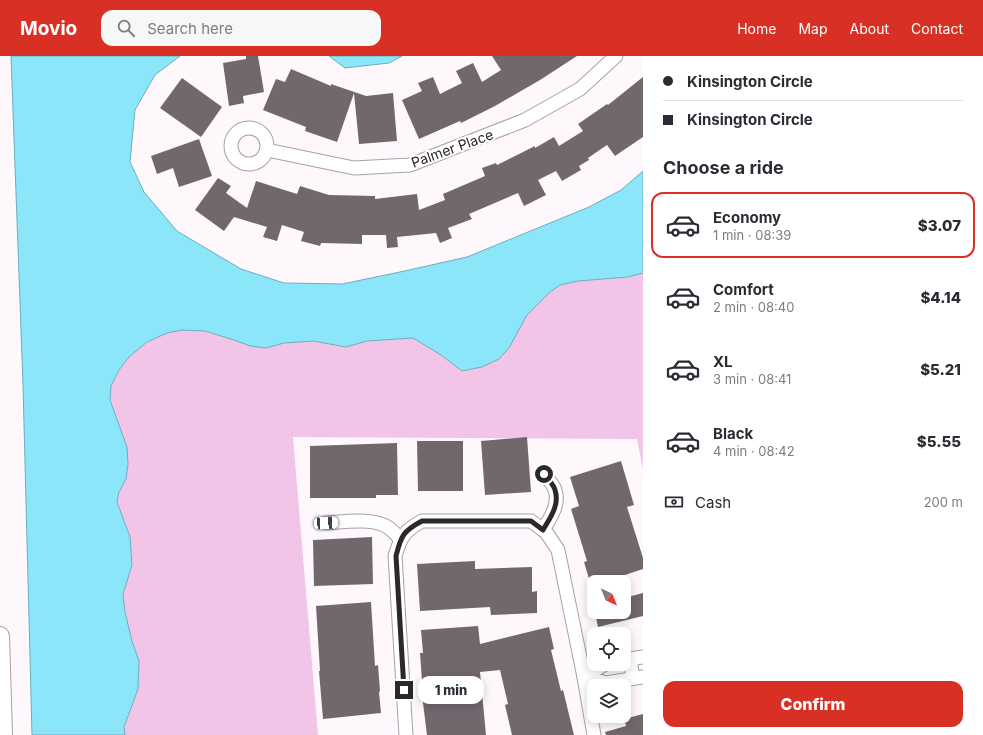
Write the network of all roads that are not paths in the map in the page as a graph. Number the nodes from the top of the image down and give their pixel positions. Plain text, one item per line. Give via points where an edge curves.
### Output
1 (609, 59) edge
2 (266, 150) dead end
3 (544, 474) dead end
4 (326, 523) dead end
5 (543, 530) junction
6 (400, 539) junction
7 (0, 636) edge
8 (643, 657) edge
9 (631, 659) edge
10 (631, 667) edge
11 (594, 671) edge
12 (584, 677) junction
13 (638, 678) edge
14 (2, 735) edge
15 (406, 735) edge
16 (594, 735) edge

1 - 2 street, Palmer Place via 580,89 525,120 410,165 354,168
3 - 5 street via 555,489 557,502
4 - 6 street via 375,522 388,527
5 - 6 street via 531,521 422,521 410,527
5 - 12 street via 558,550
6 - 15 street via 396,556
7 - 14 main road
8 - 9 street
10 - 13 street
11 - 12 street
12 - 13 street via 606,683
12 - 16 street

